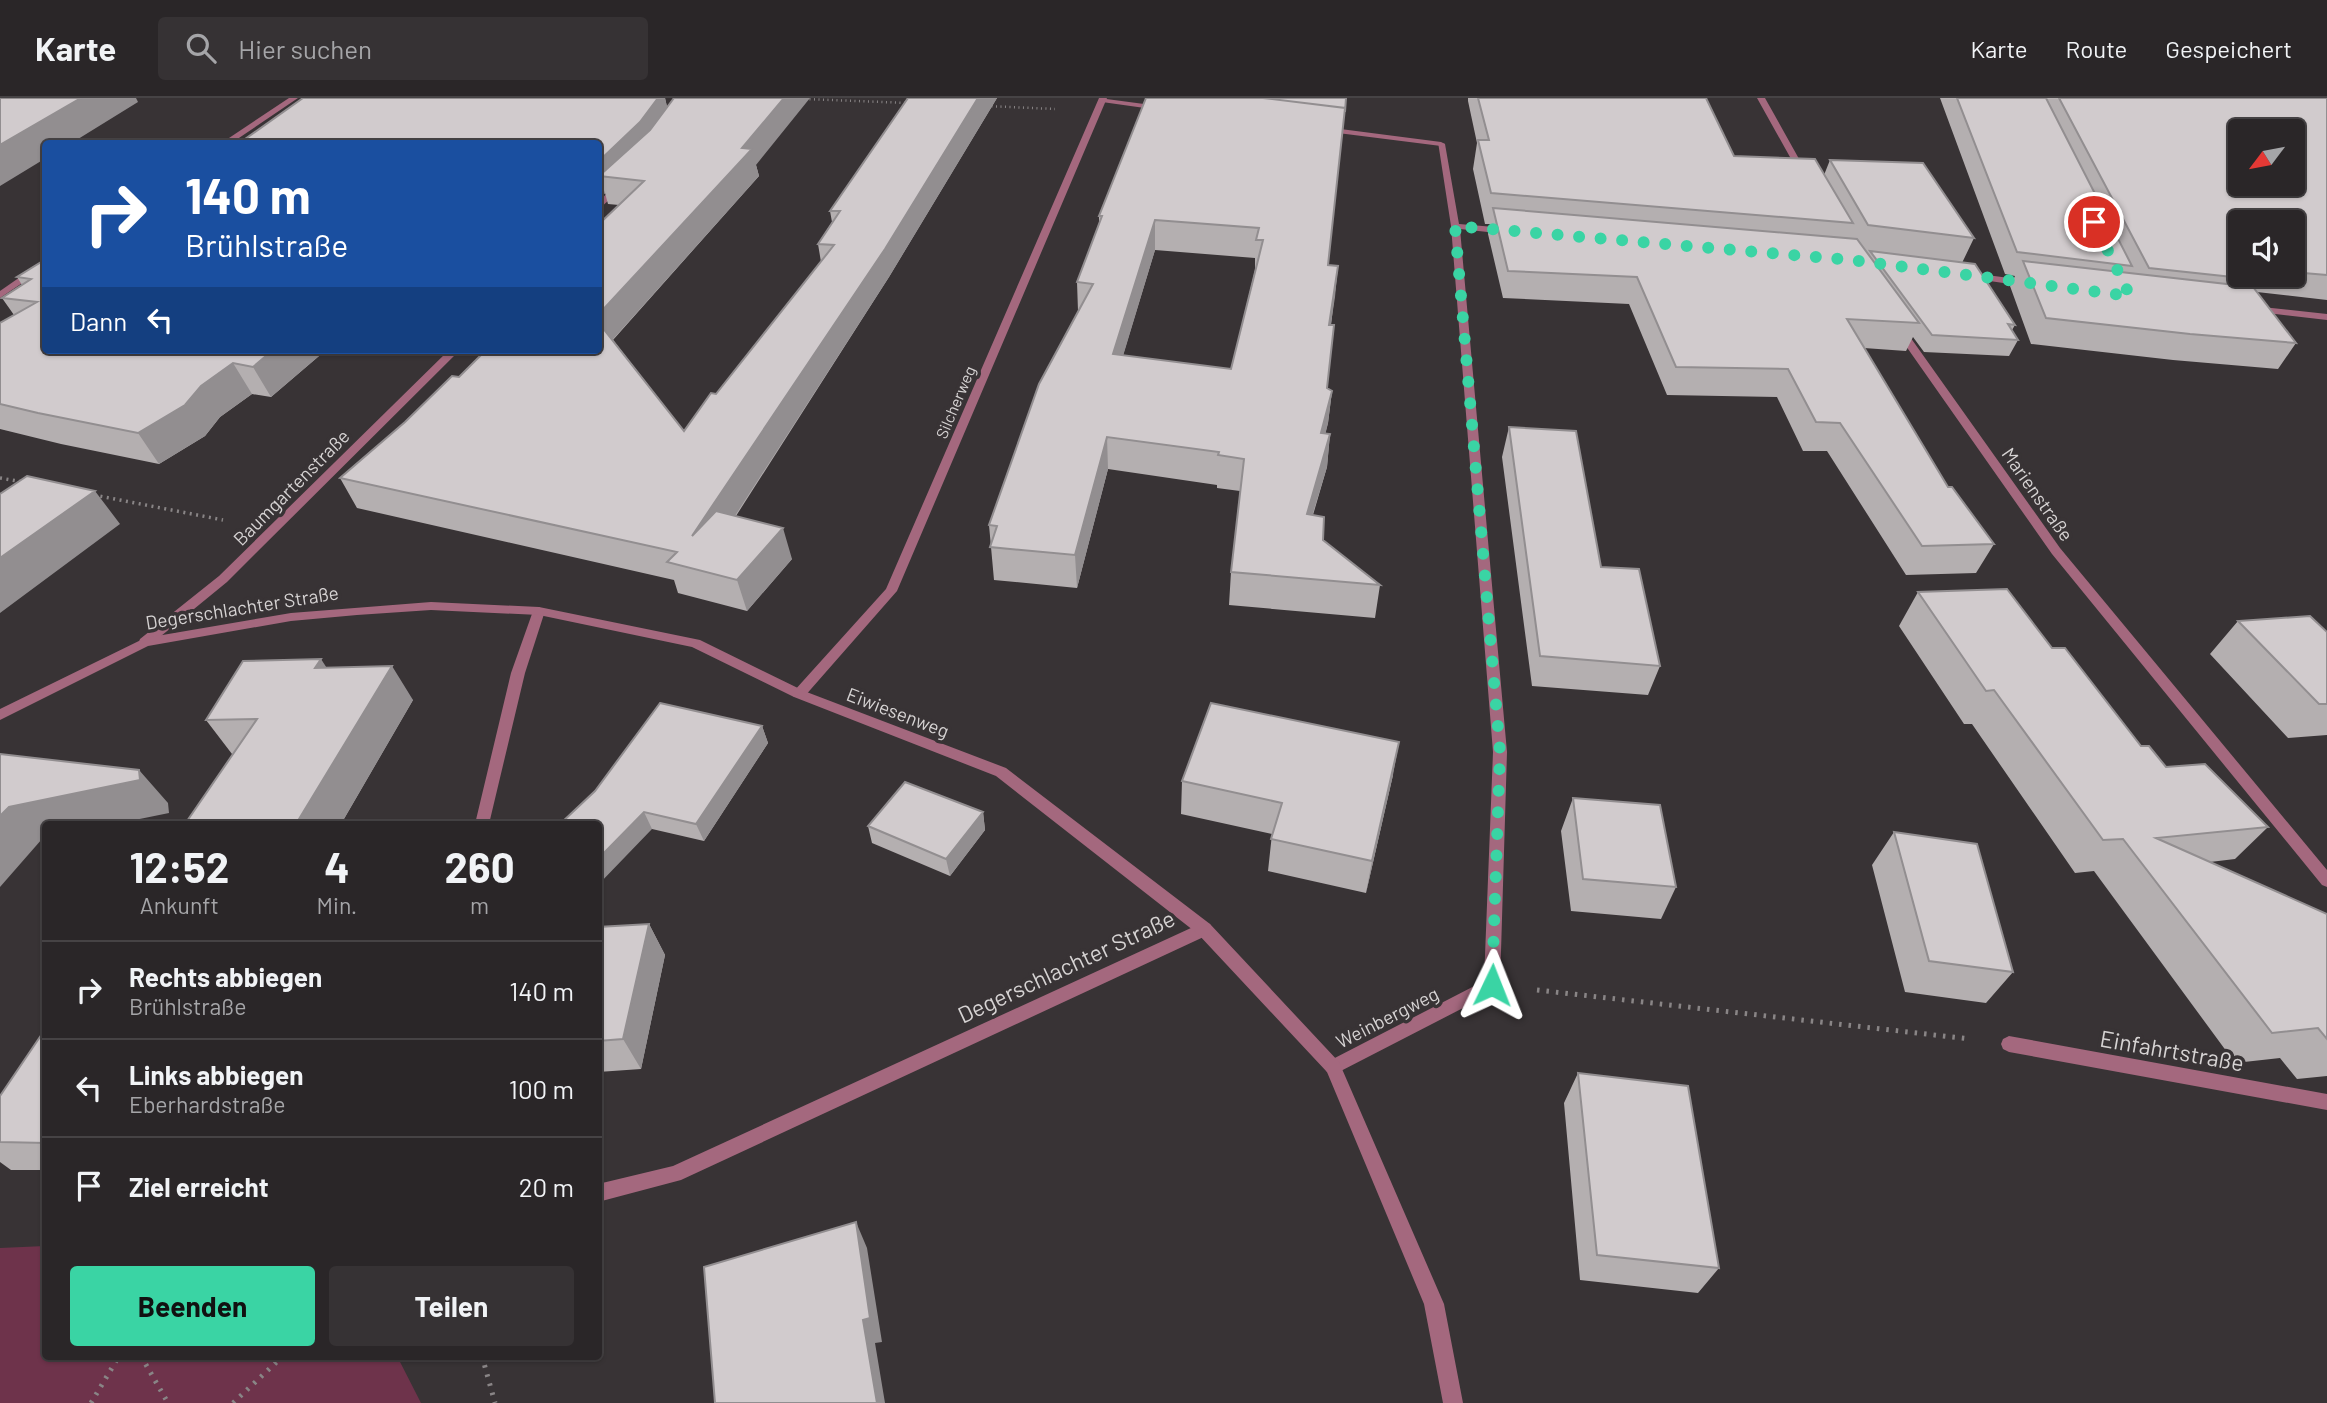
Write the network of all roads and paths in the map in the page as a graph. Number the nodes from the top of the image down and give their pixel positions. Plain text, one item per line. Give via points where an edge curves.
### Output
1 (294, 98) edge
2 (1760, 98) edge
3 (804, 99) edge
4 (916, 103) edge
5 (1101, 103) edge
6 (986, 106) dead end
7 (1170, 109) edge
8 (1319, 128) edge
9 (230, 140) edge
10 (626, 180) edge
11 (1812, 191) edge
12 (602, 203) edge
13 (1455, 226) junction
14 (1523, 232) edge
15 (42, 265) edge
16 (1957, 274) edge
17 (2037, 284) edge
18 (0, 295) edge
19 (2235, 307) edge
20 (1890, 316) edge
21 (2327, 317) edge
22 (451, 354) edge
23 (0, 478) edge
24 (27, 483) edge
25 (82, 493) edge
26 (274, 530) junction
27 (539, 611) junction
28 (145, 642) junction
29 (799, 694) junction
30 (0, 715) edge
31 (483, 821) edge
32 (2327, 881) edge
33 (1204, 929) junction
34 (1492, 985) junction
35 (2009, 1044) joint
36 (1333, 1067) junction
37 (2327, 1102) edge
38 (602, 1192) edge
39 (117, 1360) edge
40 (143, 1360) edge
41 (279, 1360) edge
42 (483, 1360) edge
43 (91, 1403) edge
44 (168, 1403) edge
45 (233, 1403) edge
46 (495, 1403) edge
47 (1453, 1403) edge

1 - 9 street
2 - 11 street
3 - 4 path
5 - 6 path
5 - 7 street
5 - 29 street, Silcherweg via 891,591
8 - 13 street via 1441,144
10 - 12 street
13 - 14 street
13 - 34 street via 1500,752
15 - 18 street
16 - 17 street
19 - 21 street
20 - 32 street, Marienstraße via 2056,551
22 - 26 street, Baumgartenstraße
23 - 24 path
25 - 26 path
26 - 28 street, Baumgartenstraße via 223,579
27 - 28 street, Degerschlachter Straße via 431,606 358,611 291,617
27 - 29 street, Eiwiesenweg via 695,643
27 - 31 street via 518,673
28 - 30 street, Degerschlachter Straße
29 - 33 street, Eiwiesenweg via 1001,772
33 - 36 street, Degerschlachter Straße
33 - 38 street, Degerschlachter Straße via 676,1174
34 - 35 path
34 - 36 street, Weinbergweg
35 - 37 street, Einfahrtstraße
36 - 47 street, Degerschlachter Straße via 1434,1304
39 - 43 path
40 - 44 path
41 - 45 path
42 - 46 path

